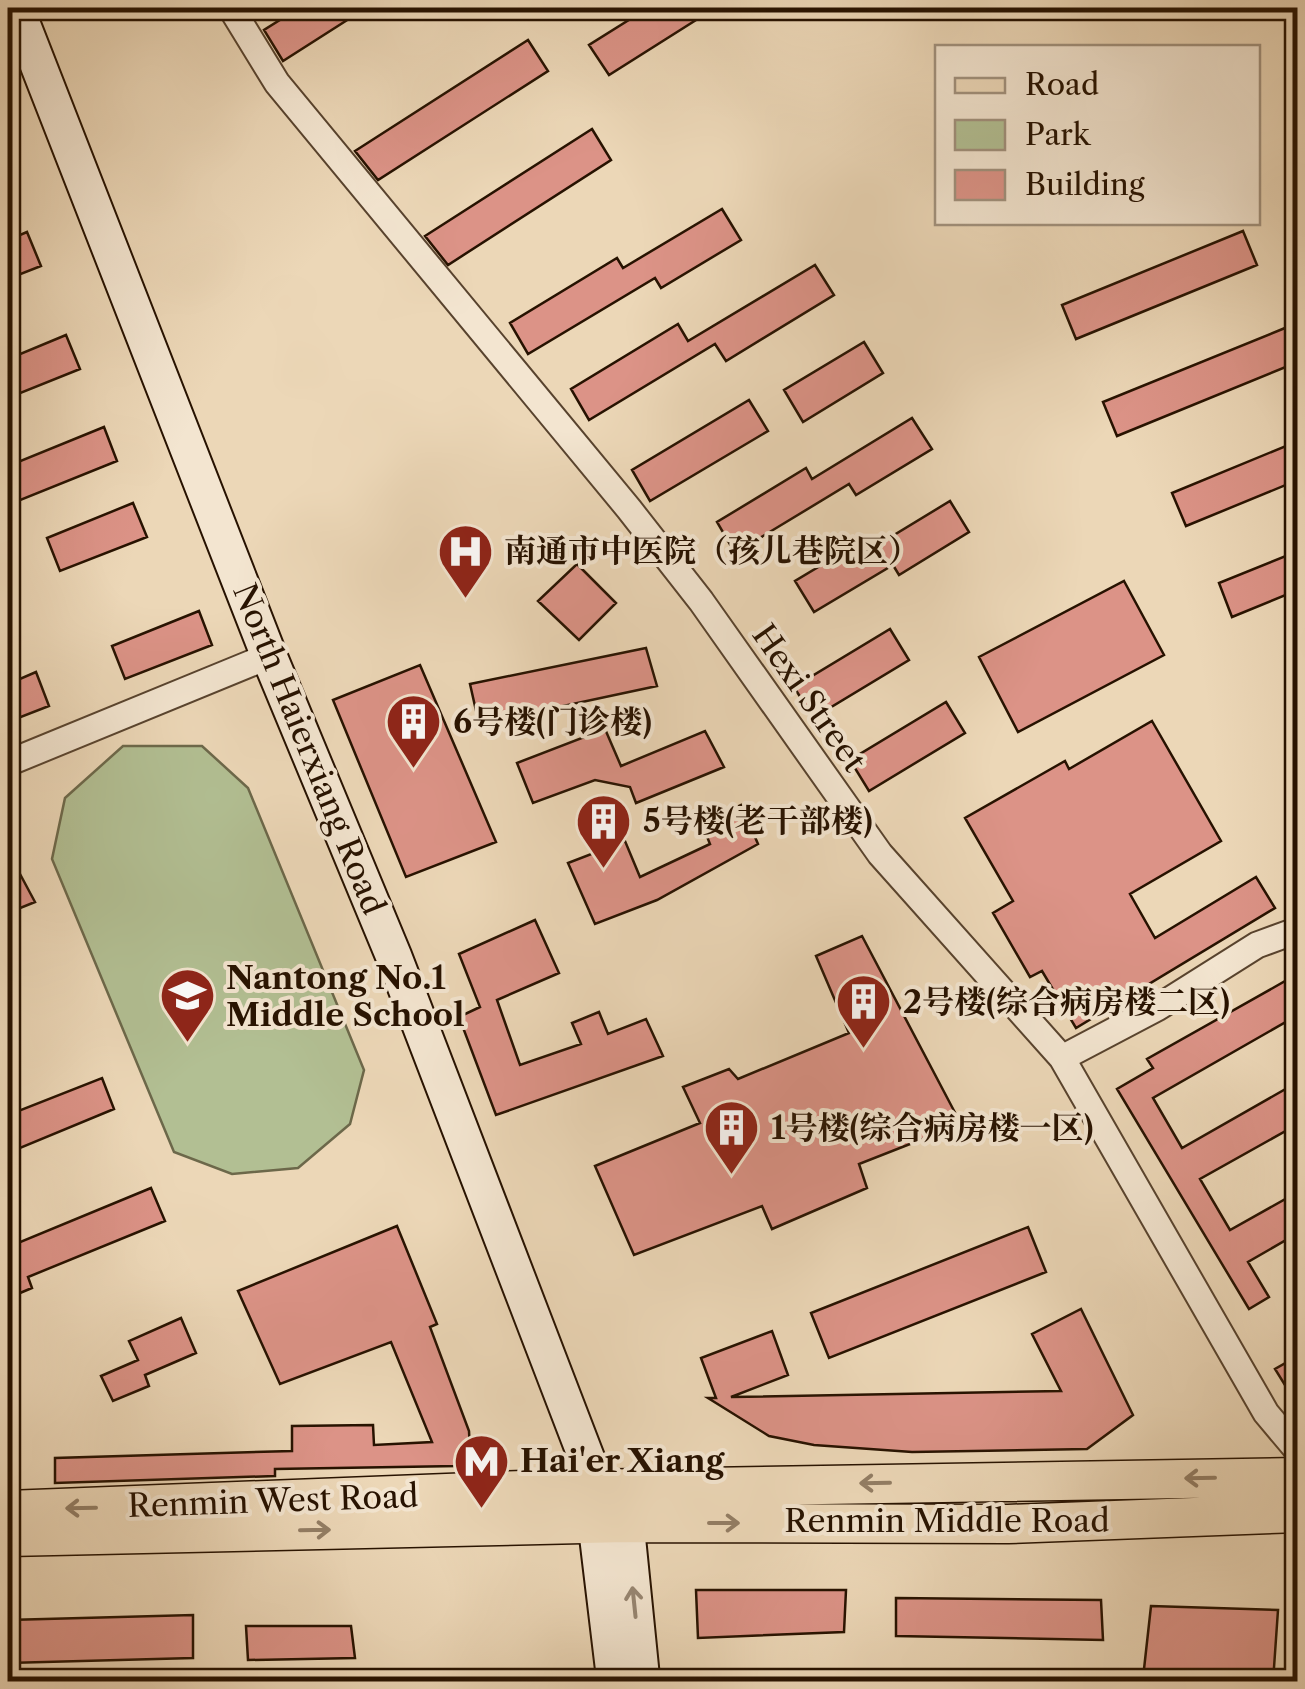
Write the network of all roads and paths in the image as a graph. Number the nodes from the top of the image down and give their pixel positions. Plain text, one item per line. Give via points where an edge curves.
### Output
1 (231, 8) edge
2 (16, 9) edge
3 (269, 656) junction
4 (8, 763) edge
5 (1298, 930) edge
6 (1062, 1058) junction
7 (1298, 1451) edge
8 (1298, 1476) edge
9 (8, 1510) edge
10 (606, 1512) junction
11 (1298, 1513) edge
12 (8, 1538) edge
13 (615, 1682) edge
14 (642, 1682) edge

1 - 6 street, Hexi Street via 277,83 700,601 880,854
2 - 3 main road, North Haierxiang Road
3 - 4 street
3 - 10 main road, North Haierxiang Road via 394,957
5 - 6 street via 1257,945
6 - 7 street, Hexi Street via 1266,1413
8 -> 10 main road, Renmin Middle Road
10 -> 9 main road, Renmin West Road
10 -> 11 main road, Renmin Middle Road via 1008,1524
12 -> 10 main road, Renmin West Road
10 - 13 main road
14 -> 10 main road

